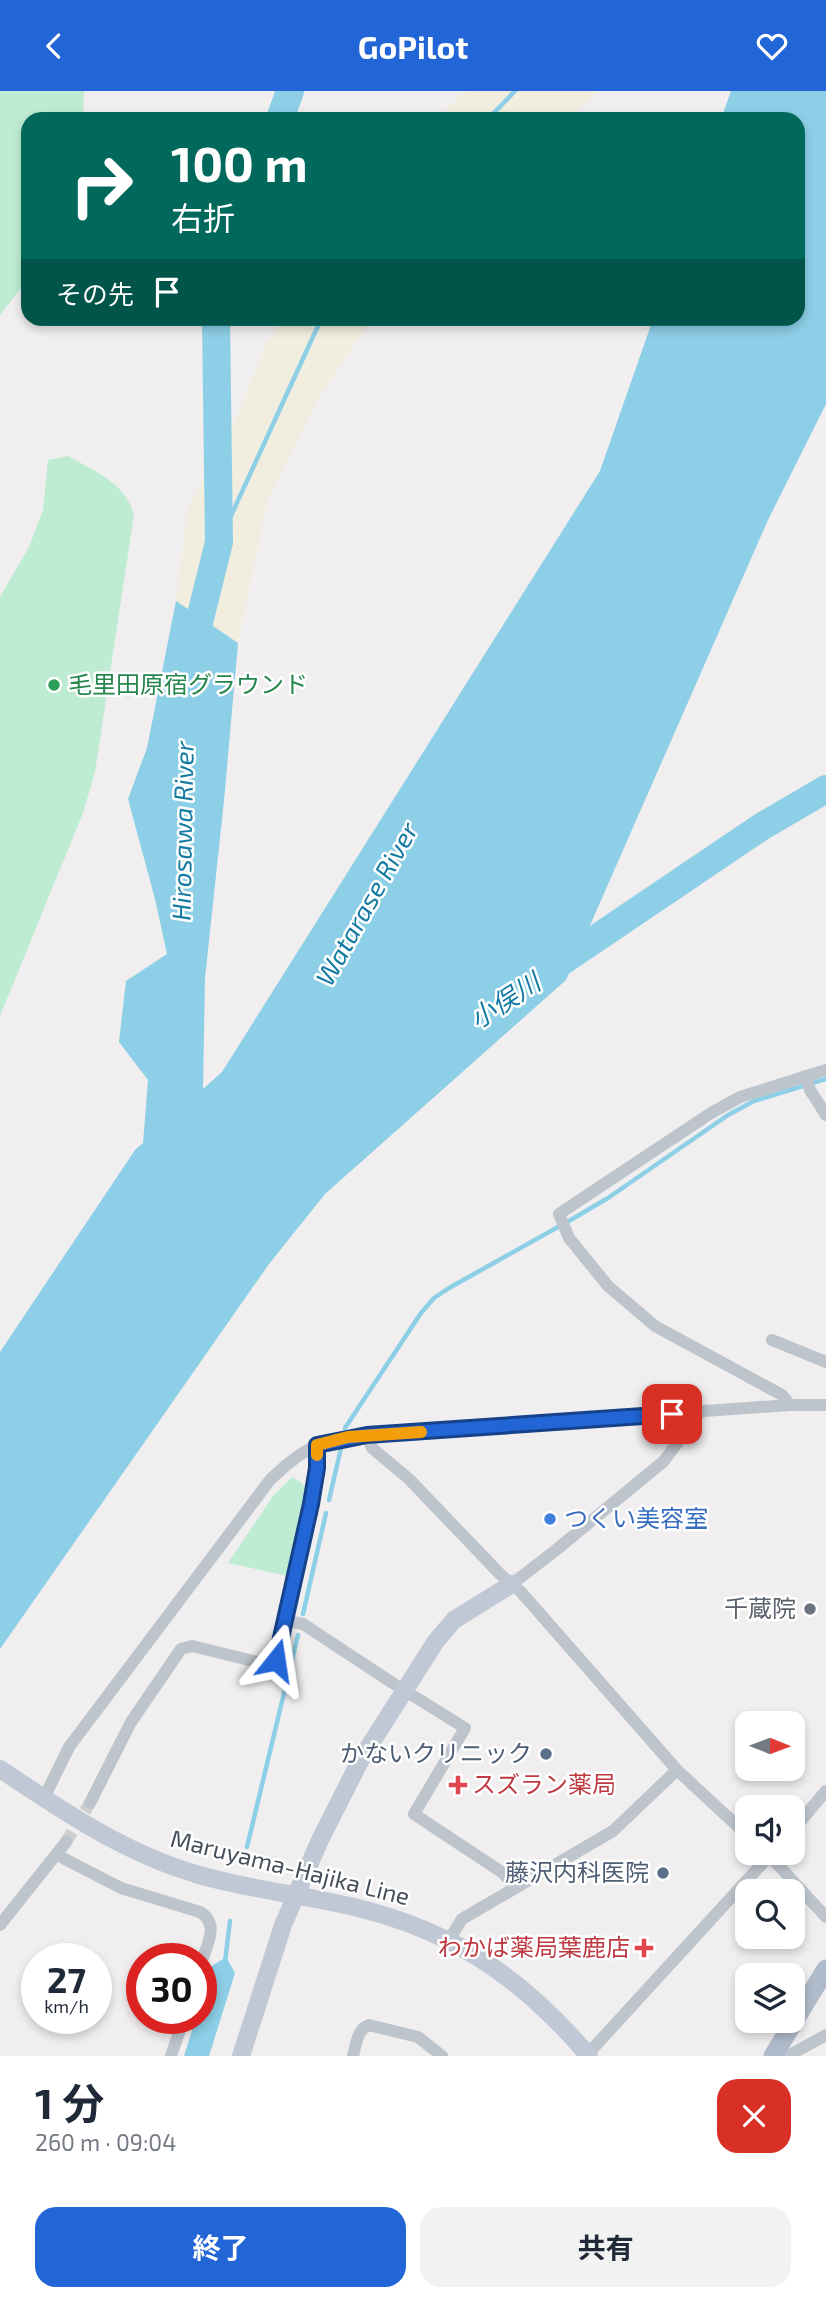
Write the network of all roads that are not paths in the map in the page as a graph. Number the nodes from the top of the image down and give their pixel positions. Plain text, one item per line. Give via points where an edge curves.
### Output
1 (826, 1070) edge
2 (808, 1083) junction
3 (826, 1115) edge
4 (772, 1340) dead end
5 (825, 1360) edge
6 (790, 1405) junction
7 (826, 1405) edge
8 (700, 1412) junction
9 (367, 1435) junction
10 (317, 1445) junction
11 (512, 1584) junction
12 (287, 1621) junction
13 (404, 1691) junction
14 (0, 1769) edge
15 (677, 1770) junction
16 (826, 1791) edge
17 (44, 1798) junction
18 (90, 1803) tunnel mouth
19 (805, 1816) edge
20 (735, 1824) edge
21 (66, 1842) tunnel mouth
22 (57, 1856) junction
23 (760, 1865) edge
24 (780, 1865) edge
25 (514, 1887) junction
26 (295, 1896) junction
27 (826, 1917) edge
28 (0, 1924) edge
29 (449, 1940) junction
30 (208, 1943) edge
31 (826, 1969) edge
32 (179, 2034) edge
33 (826, 2035) edge
34 (587, 2055) edge
35 (171, 2056) edge
36 (241, 2056) edge
37 (353, 2056) edge
38 (442, 2056) edge
39 (773, 2056) edge
40 (788, 2056) edge

1 - 2 street
2 - 3 street
2 - 6 street via 740,1097 559,1214 569,1238 608,1286 655,1326 782,1395
4 - 5 street
6 - 7 street
6 - 8 street
8 - 9 street
8 - 11 street via 664,1461
9 - 10 street
9 - 11 street via 372,1448 435,1504
10 - 12 street via 317,1468
10 - 17 street via 294,1456 270,1479 69,1747
11 - 13 main road via 454,1620
11 - 15 street
12 - 13 street via 303,1624
12 - 18 street via 276,1660 270,1665 192,1646 181,1649 131,1722
13 - 25 street via 466,1728 414,1814 503,1873
13 - 26 main road via 361,1759
14 - 17 main road, Maruyama-Hajika Line
15 - 20 street
15 - 25 street via 613,1831
16 - 19 street
17 - 26 main road, Maruyama-Hajika Line via 161,1862
21 - 22 street
22 - 28 street
22 - 30 street via 121,1888 208,1916 212,1932
23 - 34 street
24 - 27 street
25 - 29 street via 462,1919
26 - 29 main road, Maruyama-Hajika Line via 383,1914
26 - 36 main road
29 - 34 main road, Maruyama-Hajika Line via 528,1993
31 - 39 main road
32 - 35 street
33 - 40 street
37 - 38 street via 363,2027 378,2025 418,2037

